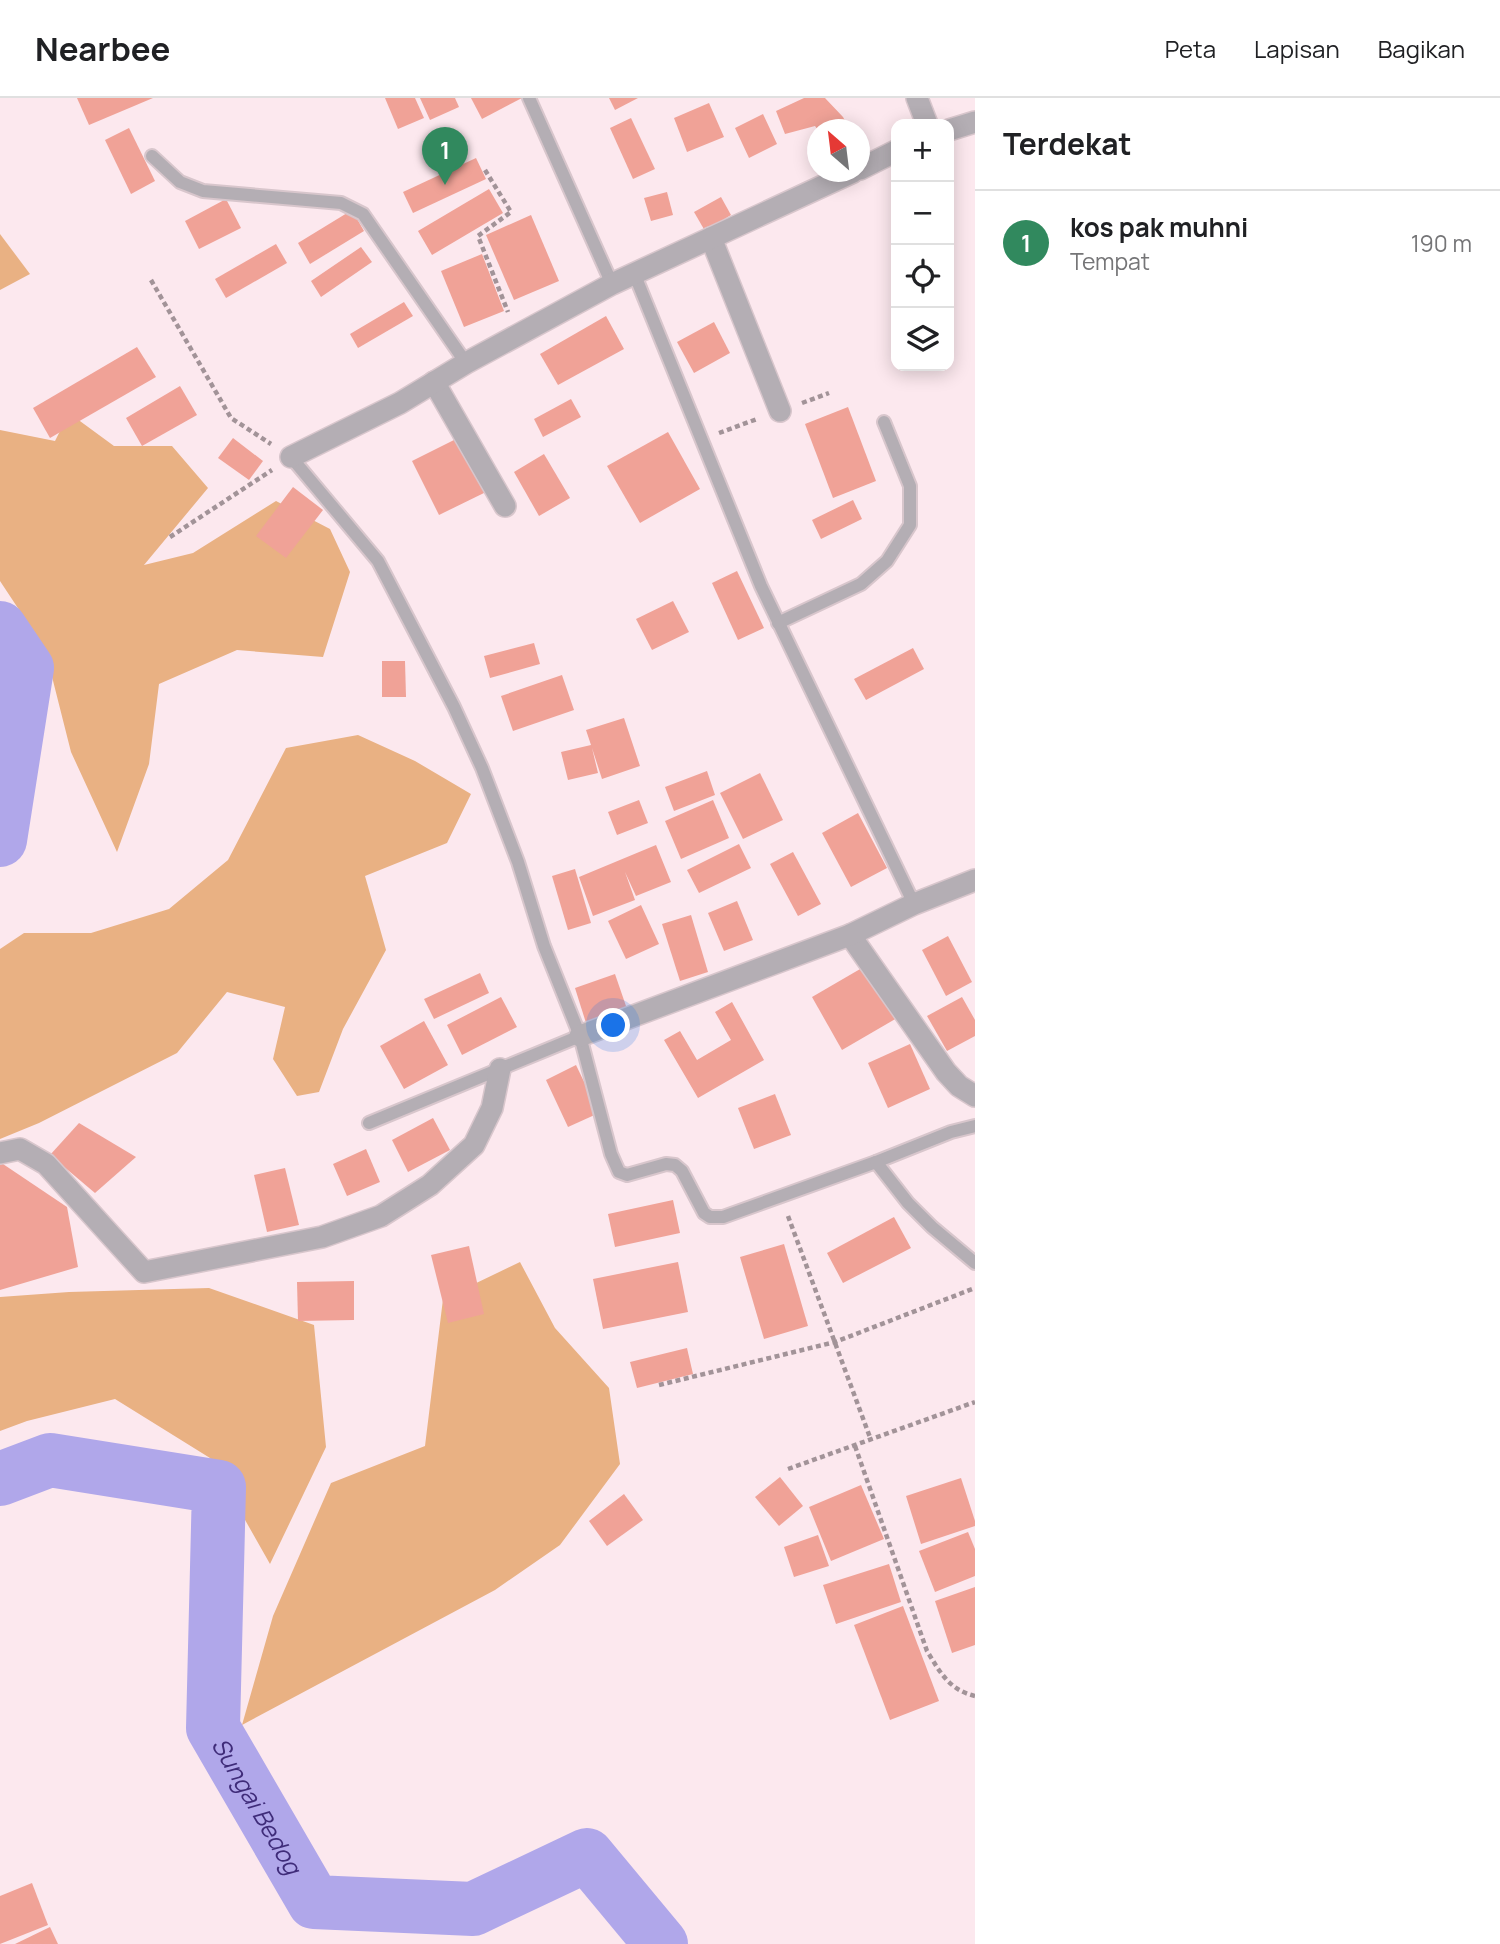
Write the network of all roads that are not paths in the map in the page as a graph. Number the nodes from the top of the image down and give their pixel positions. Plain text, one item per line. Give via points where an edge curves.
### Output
1 (529, 98) edge
2 (917, 98) edge
3 (925, 119) edge
4 (975, 122) edge
5 (954, 128) edge
6 (891, 153) edge
7 (152, 156) dead end
8 (870, 164) edge
9 (831, 182) edge
10 (711, 238) junction
11 (634, 273) junction
12 (612, 284) junction
13 (466, 363) junction
14 (434, 382) junction
15 (780, 411) dead end
16 (884, 422) dead end
17 (291, 457) joint
18 (505, 506) dead end
19 (778, 623) junction
20 (975, 880) edge
21 (914, 904) junction
22 (850, 935) junction
23 (580, 1036) junction
24 (500, 1069) junction
25 (975, 1096) edge
26 (369, 1123) dead end
27 (975, 1126) edge
28 (0, 1153) edge
29 (876, 1162) junction
30 (975, 1263) edge

1 - 12 lane
2 - 3 street
4 - 5 street
6 - 8 street
7 - 13 lane via 180,182 203,191 341,203 363,214
9 - 10 street
10 - 11 street
10 - 15 street
11 - 12 street
11 - 19 lane
12 - 13 street
13 - 14 street
14 - 17 street
14 - 18 street
16 - 19 lane via 910,486 910,525 887,561 861,584
17 - 23 lane via 378,561 454,707 518,862 544,946
19 - 21 lane
20 - 21 street
21 - 22 street
22 - 23 street
22 - 25 street via 946,1072
23 - 24 lane
23 - 29 lane via 619,1172 627,1175 666,1164 675,1166 710,1217 723,1217
24 - 26 lane
24 - 28 street via 492,1108 474,1145 430,1185 381,1216 322,1237 144,1272 46,1164 20,1149
27 - 29 lane
29 - 30 lane via 916,1211

